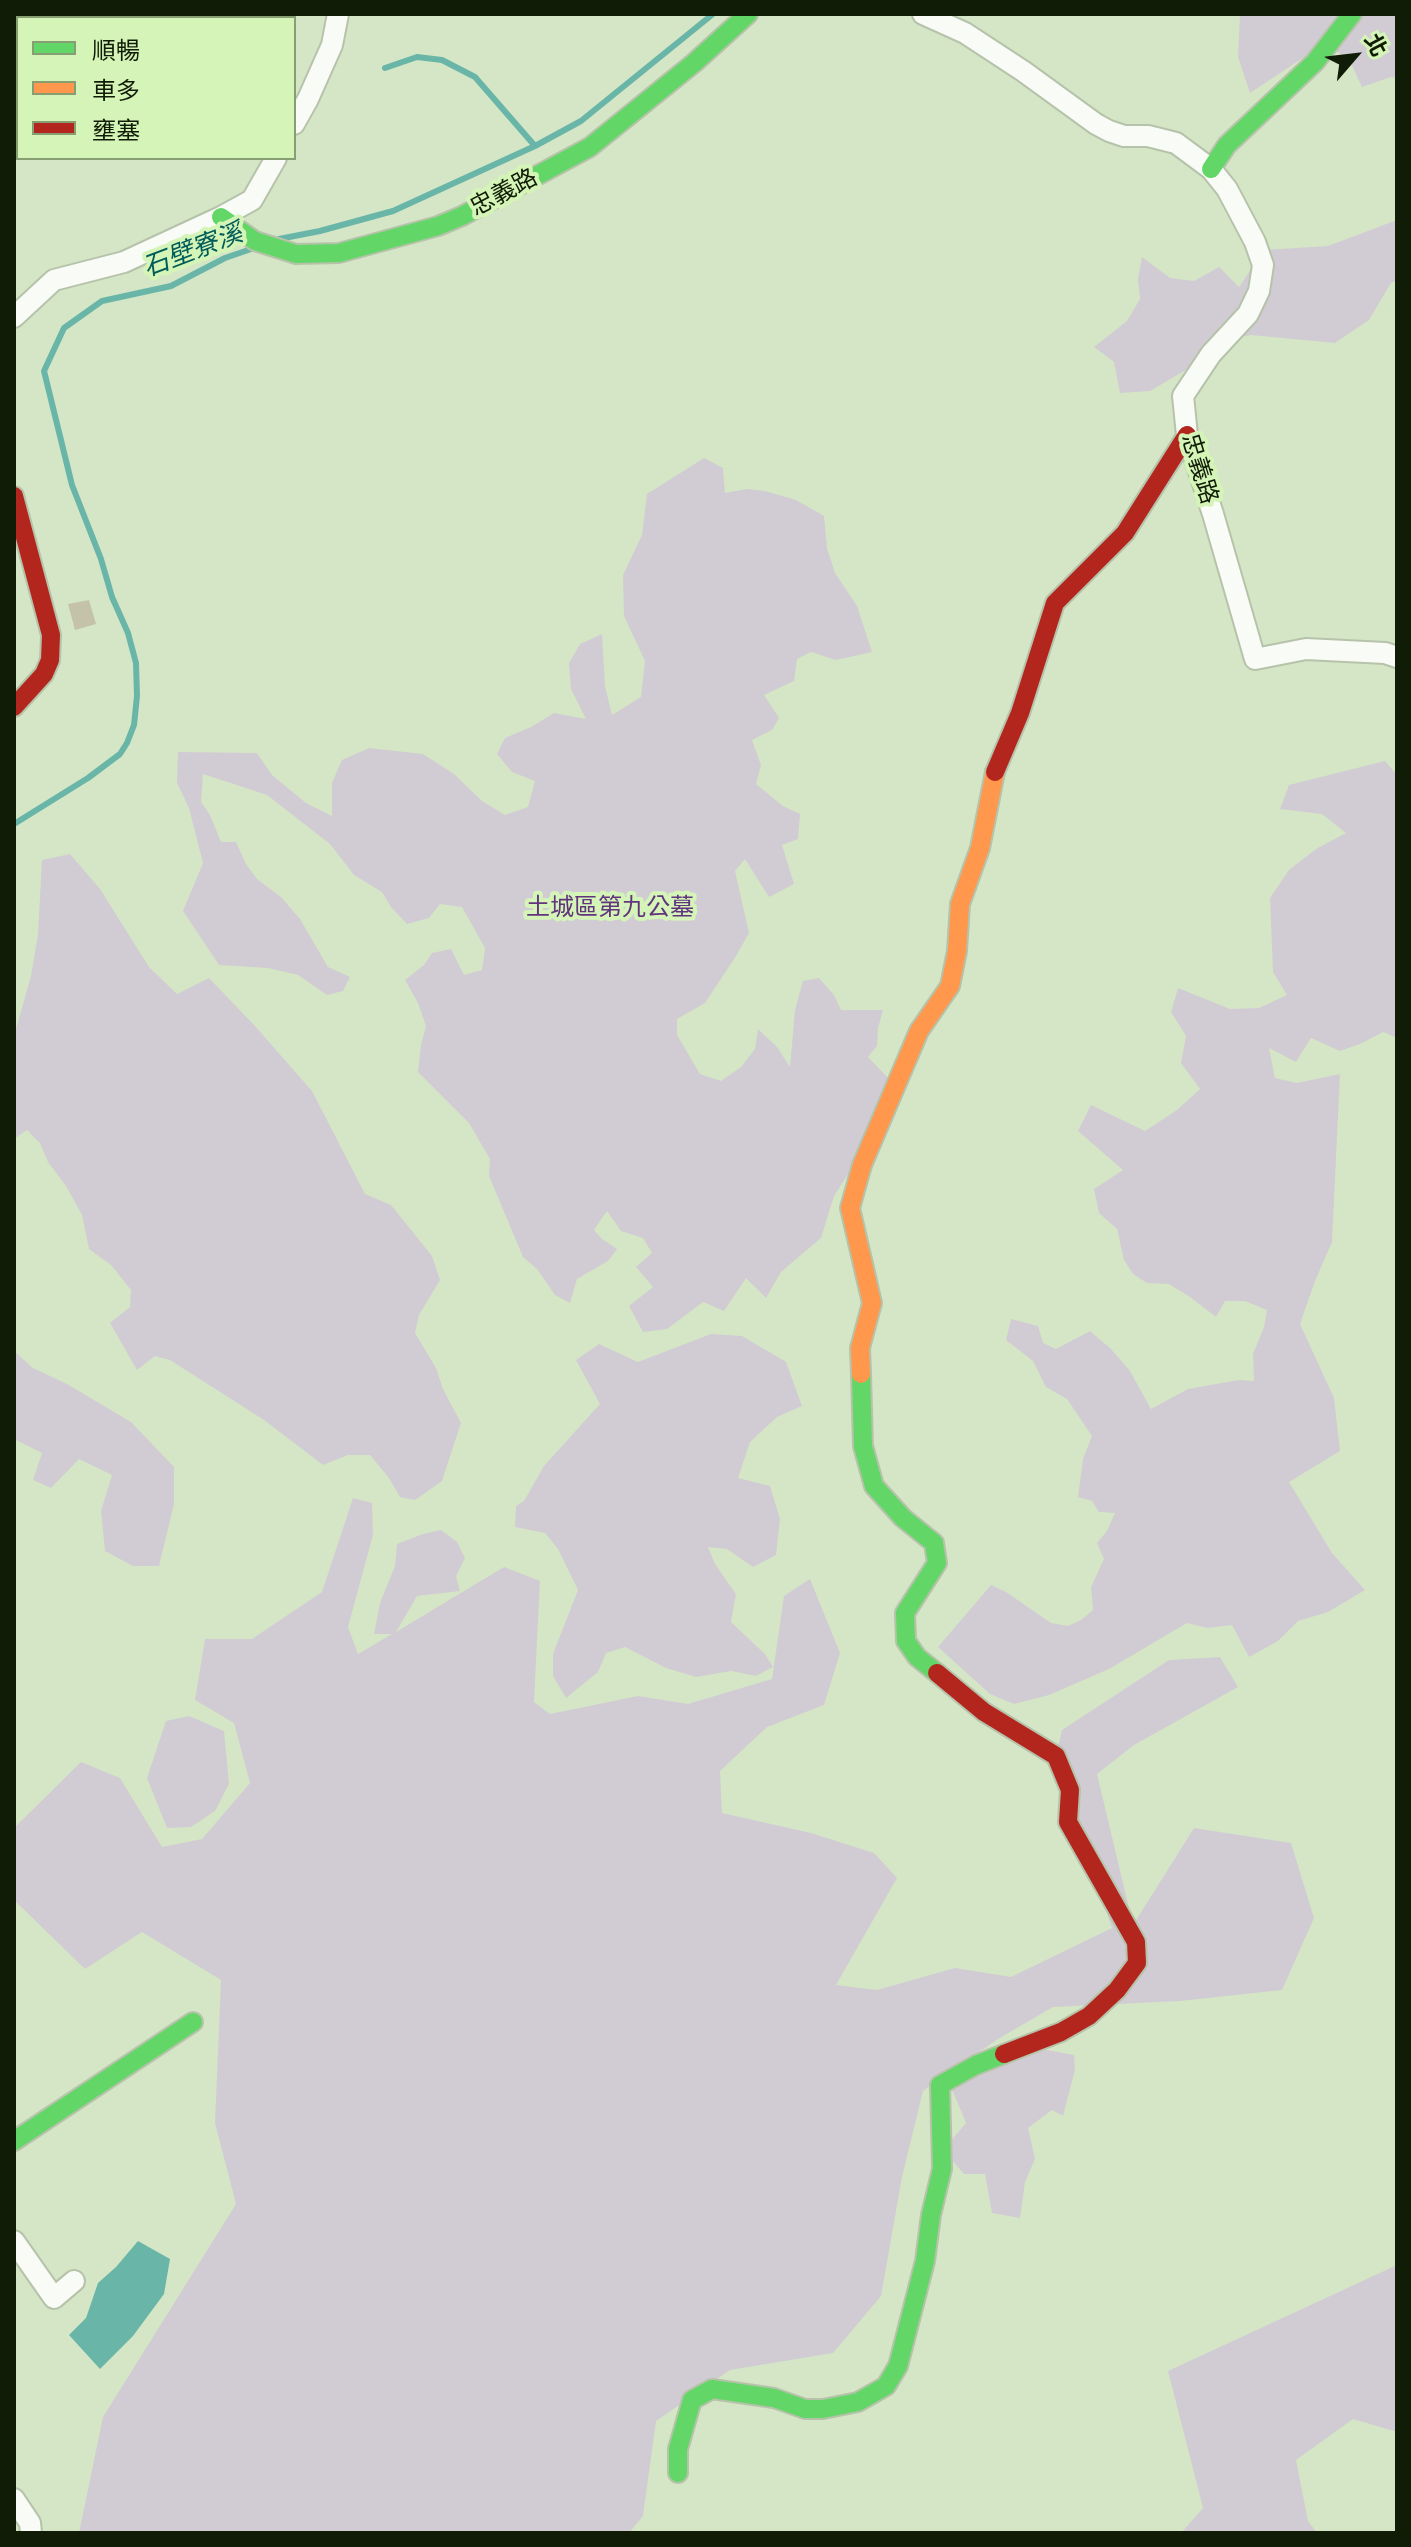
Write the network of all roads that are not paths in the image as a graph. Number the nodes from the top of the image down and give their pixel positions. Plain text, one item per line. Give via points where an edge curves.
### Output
1 (338, 14) edge
2 (748, 14) edge
3 (923, 14) edge
4 (1352, 14) edge
5 (296, 120) edge
6 (275, 160) edge
7 (1211, 169) junction
8 (221, 217) junction
9 (14, 317) edge
10 (1187, 435) junction
11 (14, 496) edge
12 (1397, 657) edge
13 (14, 707) edge
14 (193, 2022) dead end
15 (14, 2141) edge
16 (14, 2241) edge
17 (74, 2281) dead end
18 (678, 2473) dead end
19 (14, 2499) edge
20 (30, 2528) edge

1 - 5 street via 332,45
2 - 8 street, 忠義路 via 590,147 438,226 339,253 296,254 255,241
3 - 7 street, 忠義路 via 965,33 1096,124 1124,136 1176,143
4 - 7 street via 1315,62 1227,145
6 - 8 street via 252,200
7 - 10 street, 忠義路 via 1227,189 1263,265 1248,314 1211,354 1183,396
8 - 9 street via 124,262 54,280
10 - 12 street, 忠義路 via 1255,659 1306,649
10 - 18 street via 1125,533 1055,603 1020,713 995,770 980,848 960,904 950,986 919,1031 862,1165 850,1208 872,1303 860,1348 863,1446 874,1486 934,1543 937,1563 905,1613 906,1641 917,1657 984,1712 1056,1756 1070,1790 1068,1822 1136,1942 1137,1963 1089,2016 940,2085 942,2169 898,2366 886,2386 858,2402 823,2409 712,2389 692,2400 678,2449
11 - 13 street via 51,635 44,674
14 - 15 street
16 - 17 street via 54,2298
19 - 20 street

